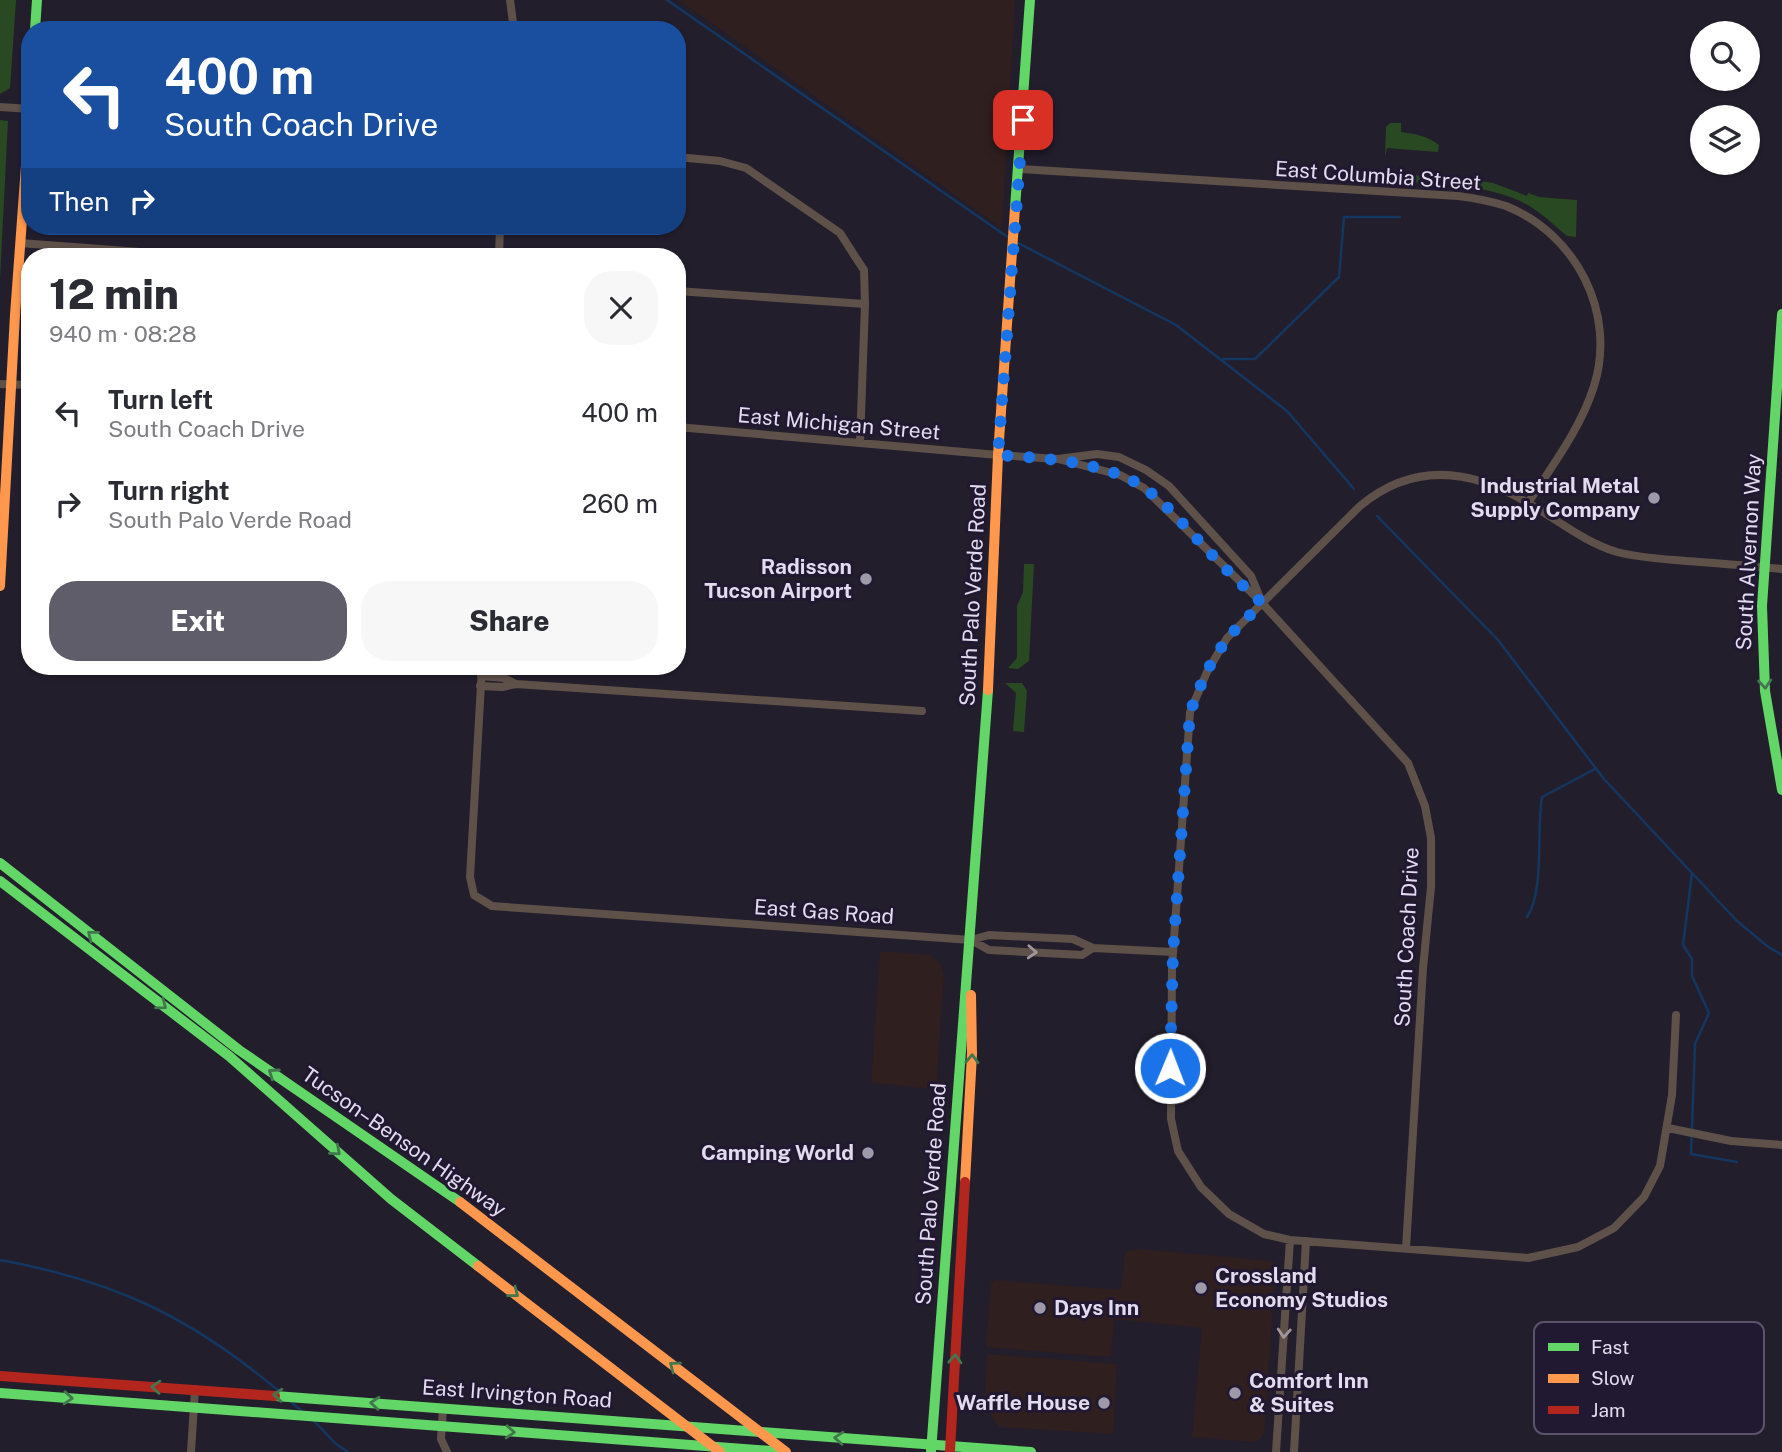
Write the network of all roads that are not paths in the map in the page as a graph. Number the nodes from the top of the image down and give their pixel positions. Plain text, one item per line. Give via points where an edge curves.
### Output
1 (37, 0) edge
2 (510, 0) edge
3 (1030, 0) edge
4 (36, 21) edge
5 (513, 21) edge
6 (0, 107) edge
7 (21, 109) edge
8 (686, 158) edge
9 (1020, 169) junction
10 (21, 230) edge
11 (20, 243) junction
12 (87, 248) edge
13 (686, 292) edge
14 (865, 304) junction
15 (1782, 314) edge
16 (6, 384) edge
17 (686, 429) edge
18 (860, 443) junction
19 (998, 455) junction
20 (1058, 459) junction
21 (1146, 470) junction
22 (1136, 483) junction
23 (1528, 503) junction
24 (1763, 567) junction
25 (1782, 569) edge
26 (0, 586) edge
27 (1262, 603) junction
28 (481, 675) edge
29 (492, 675) edge
30 (516, 684) junction
31 (480, 686) junction
32 (922, 711) dead end
33 (1782, 790) edge
34 (3, 865) edge
35 (0, 881) edge
36 (971, 940) junction
37 (1093, 948) junction
38 (1173, 953) junction
39 (1676, 1015) dead end
40 (958, 1096) junction
41 (1668, 1128) junction
42 (1782, 1145) edge
43 (965, 1180) junction
44 (1290, 1240) junction
45 (1306, 1241) junction
46 (1406, 1248) junction
47 (1302, 1315) junction
48 (0, 1376) edge
49 (195, 1389) junction
50 (0, 1394) edge
51 (654, 1402) junction
52 (194, 1406) junction
53 (443, 1408) junction
54 (442, 1427) junction
55 (931, 1448) edge
56 (950, 1449) edge
57 (191, 1452) edge
58 (447, 1452) edge
59 (712, 1452) edge
60 (720, 1452) edge
61 (787, 1452) edge
62 (1031, 1452) edge
63 (1276, 1452) edge
64 (1294, 1452) edge

1 - 4 main road
2 - 5 street
3 - 9 main road, South Palo Verde Road
6 - 7 street
8 - 14 street via 746,168 840,233 864,270
9 - 19 main road, South Palo Verde Road
9 - 23 street, East Columbia Street via 1458,196 1506,206 1542,227 1569,253 1588,284 1601,348 1596,382 1585,411
10 - 11 main road
11 - 12 street
11 - 16 main road
13 - 14 street
14 - 18 street
15 - 24 main road, South Alvernon Way
16 - 26 main road
17 - 18 street, East Michigan Street
18 - 19 street, East Michigan Street
19 - 20 street, South Coach Drive
19 - 36 main road, South Palo Verde Road via 986,736
20 - 21 street, South Coach Drive via 1097,454 1119,457
20 - 22 street, South Coach Drive
21 - 22 street
21 - 27 street, South Coach Drive via 1169,486 1251,576
22 - 27 street, South Coach Drive
23 - 24 street via 1582,537 1615,551
23 - 27 street via 1464,476 1404,480 1360,506
24 - 25 street
24 -> 33 main road, South Alvernon Way via 1765,691
27 - 38 street via 1227,638 1206,672 1190,712
27 - 46 street, South Coach Drive via 1408,763 1426,806 1431,902
28 - 31 street
29 - 30 street
30 - 31 street
30 - 32 street
31 - 36 street, East Gas Road via 470,877 474,894 492,906
61 -> 34 main road, Tucson–Benson Highway via 472,1211 239,1050
35 -> 51 main road, Tucson–Benson Highway via 229,1056 391,1199
36 - 37 street, East Gas Road via 989,935 1073,939
36 -> 37 street via 989,950 1082,955
36 - 40 main road, South Palo Verde Road
43 -> 36 main road, South Palo Verde Road via 972,1054
37 - 38 street, East Gas Road
38 - 44 street via 1169,1089 1178,1151 1201,1187 1229,1214 1264,1234
39 - 41 street
40 - 43 main road via 963,1106
40 - 55 main road, South Palo Verde Road
41 - 42 street via 1731,1141
41 - 46 street via 1660,1166 1644,1197 1614,1228 1578,1247 1528,1258
56 -> 43 main road, South Palo Verde Road
44 - 45 street
44 - 47 street via 1300,1251
44 -> 63 street
45 - 46 street
45 - 47 street
47 - 64 street
49 -> 48 main road, East Irvington Road
49 - 52 street
53 -> 49 main road, East Irvington Road
50 -> 52 main road, East Irvington Road
51 - 59 main road
51 - 60 main road, Tucson–Benson Highway
52 - 54 main road, East Irvington Road
52 - 57 street
53 - 54 street
55 -> 53 main road, East Irvington Road
54 - 58 street via 441,1440
54 -> 61 main road, East Irvington Road
55 - 56 main road, East Irvington Road
56 - 62 main road, East Irvington Road

